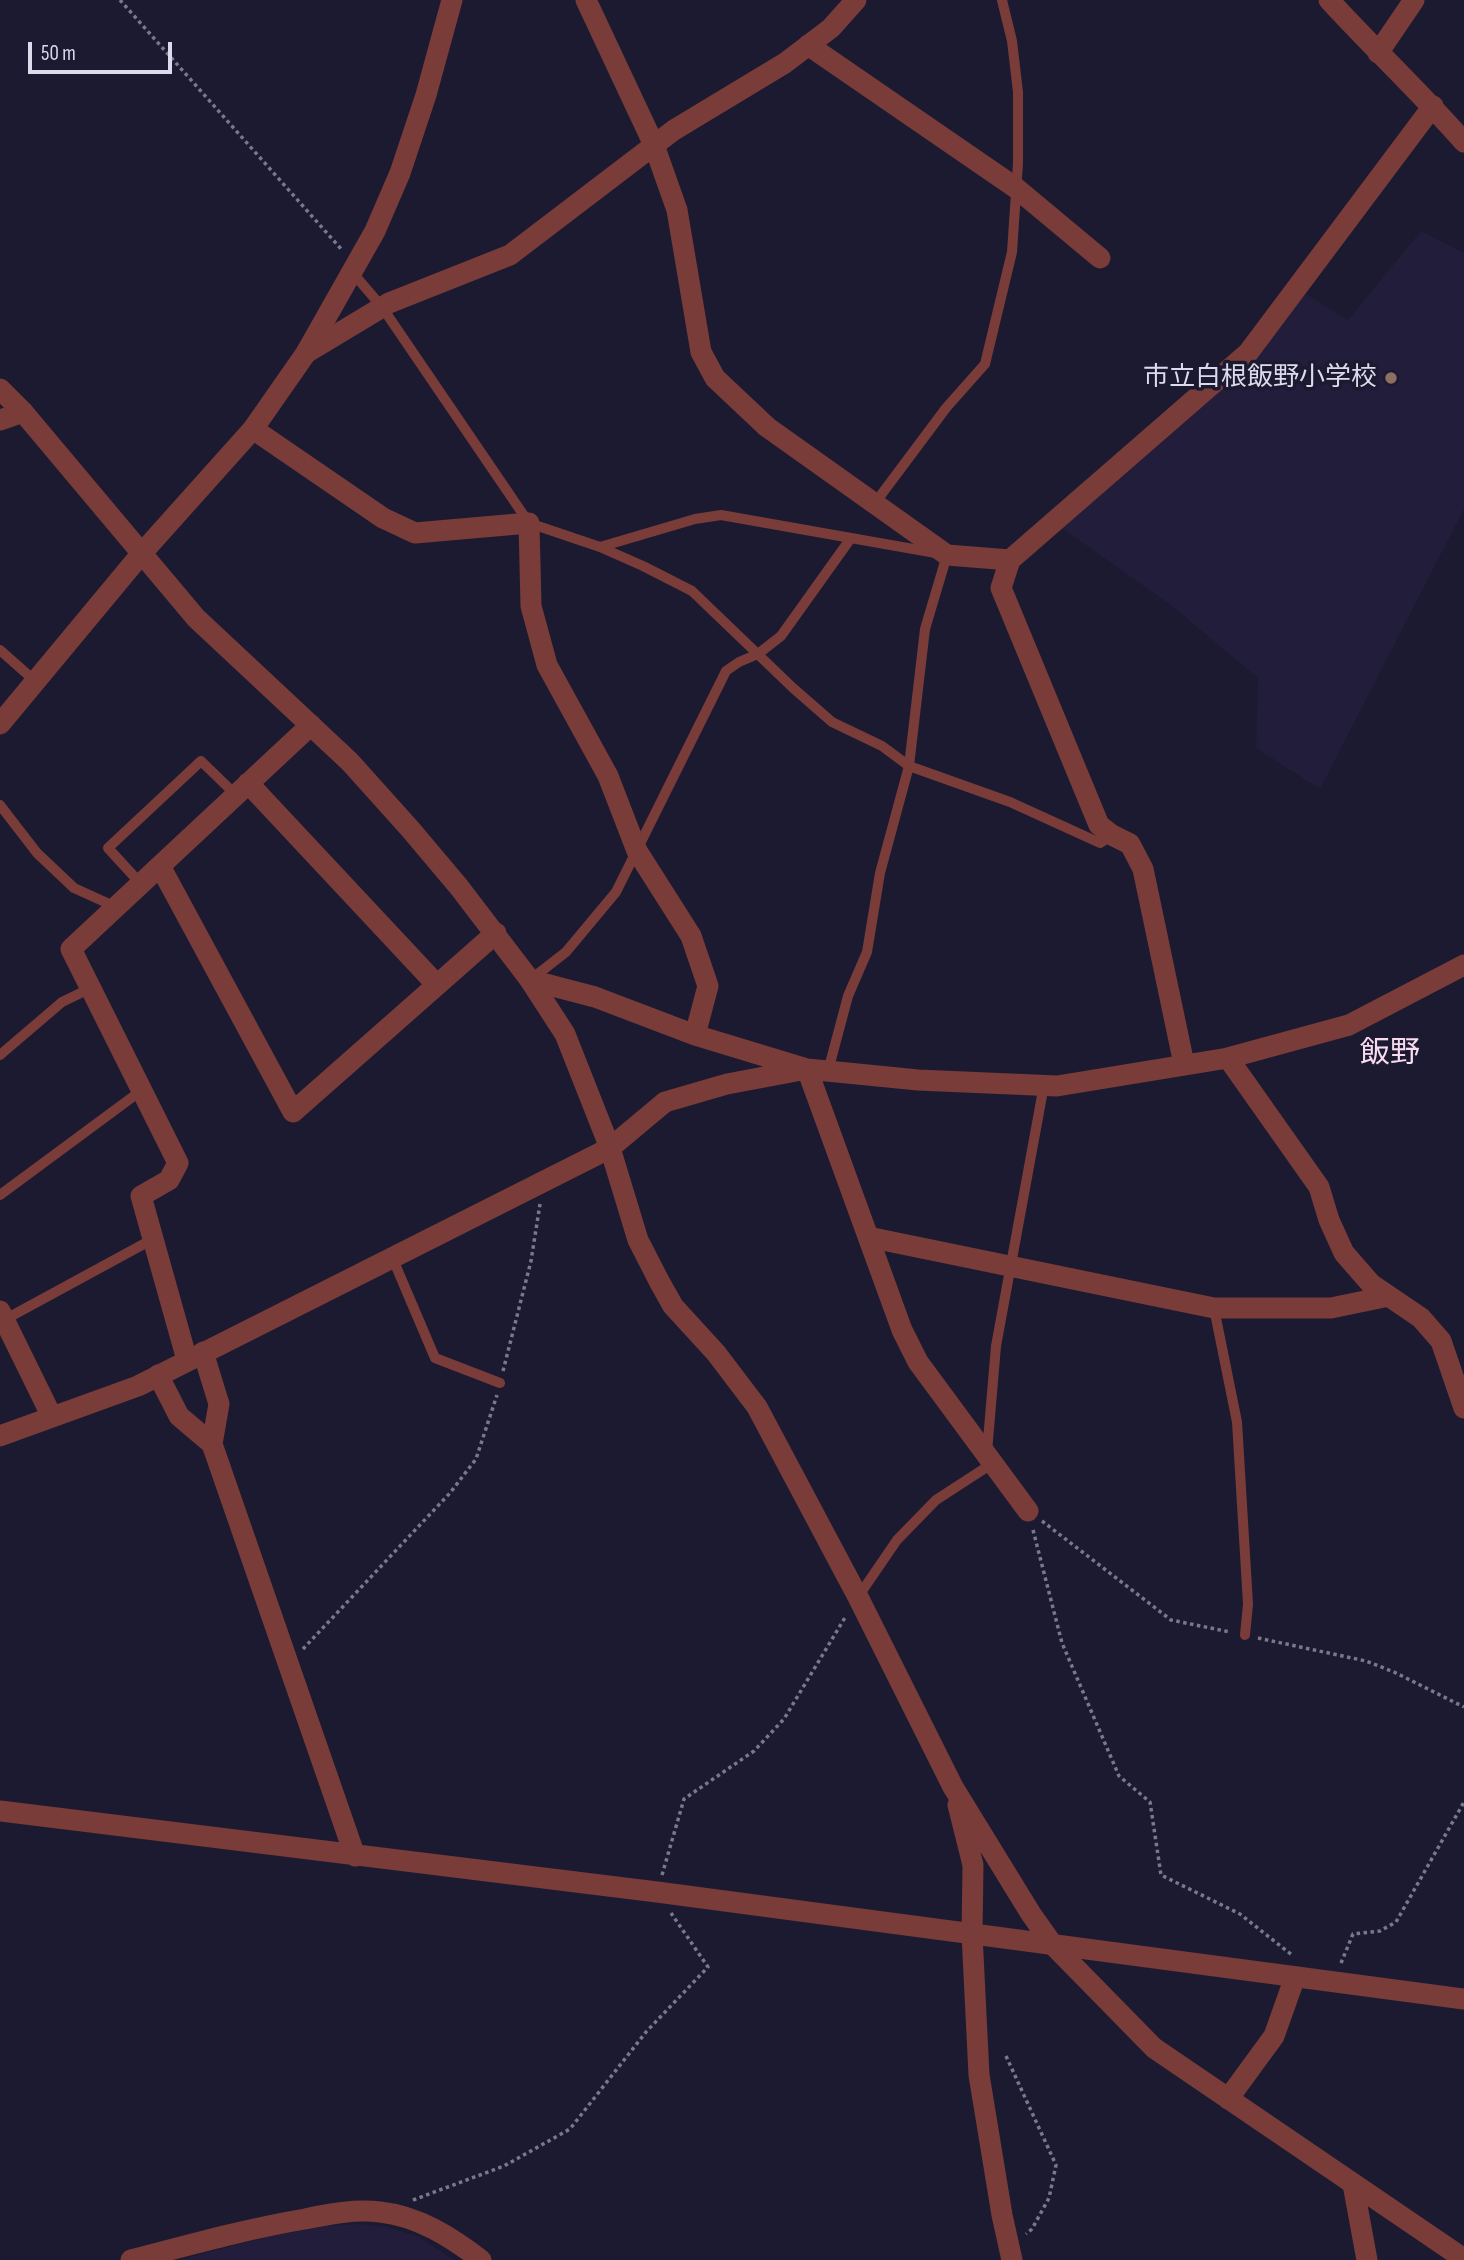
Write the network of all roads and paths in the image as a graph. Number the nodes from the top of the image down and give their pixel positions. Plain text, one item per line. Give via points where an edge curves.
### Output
1 (120, 0) edge
2 (452, 0) edge
3 (586, 0) edge
4 (856, 0) edge
5 (1002, 0) edge
6 (1329, 0) edge
7 (1414, 0) edge
8 (808, 46) junction
9 (1378, 53) junction
10 (1433, 106) junction
11 (1464, 142) edge
12 (654, 145) junction
13 (1016, 188) junction
14 (1100, 258) dead end
15 (354, 269) junction
16 (382, 307) junction
17 (306, 353) junction
18 (0, 389) edge
19 (23, 412) junction
20 (0, 420) edge
21 (253, 429) junction
22 (875, 503) junction
23 (529, 523) junction
24 (851, 538) junction
25 (600, 547) junction
26 (142, 553) junction
27 (947, 555) junction
28 (1010, 560) junction
29 (0, 650) edge
30 (758, 654) junction
31 (36, 681) junction
32 (0, 724) edge
33 (312, 725) junction
34 (909, 766) junction
35 (242, 789) junction
36 (0, 805) edge
37 (1112, 835) junction
38 (638, 851) junction
39 (160, 866) junction
40 (141, 884) junction
41 (116, 907) junction
42 (496, 933) junction
43 (1464, 965) edge
44 (530, 980) junction
45 (437, 985) junction
46 (91, 988) junction
47 (695, 1035) junction
48 (0, 1055) edge
49 (1228, 1058) junction
50 (1184, 1064) junction
51 (807, 1069) junction
52 (828, 1071) junction
53 (1044, 1085) junction
54 (142, 1090) junction
55 (610, 1148) junction
56 (544, 1181) junction
57 (0, 1195) edge
58 (868, 1237) junction
59 (153, 1239) junction
60 (392, 1257) junction
61 (1011, 1267) junction
62 (1389, 1296) junction
63 (1214, 1308) junction
64 (2, 1315) edge
65 (195, 1356) junction
66 (158, 1375) junction
67 (500, 1383) junction
68 (1464, 1408) edge
69 (52, 1417) junction
70 (0, 1437) edge
71 (212, 1444) junction
72 (990, 1459) junction
73 (1028, 1511) junction
74 (858, 1597) junction
75 (1245, 1635) junction
76 (288, 1665) junction
77 (1464, 1707) edge
78 (953, 1787) junction
79 (1464, 1802) edge
80 (0, 1811) edge
81 (355, 1856) junction
82 (657, 1892) junction
83 (972, 1934) junction
84 (1053, 1945) junction
85 (1294, 1966) junction
86 (1334, 1982) junction
87 (1464, 1999) edge
88 (1006, 2056) dead end
89 (1228, 2099) junction
90 (1353, 2184) junction
91 (380, 2212) junction
92 (1011, 2253) edge
93 (1464, 2259) edge
94 (131, 2260) edge
95 (481, 2260) edge
96 (1367, 2260) edge

1 - 15 path
2 - 15 street via 400,173
3 - 12 street
4 - 8 street
5 - 13 lane via 1018,92
6 - 9 street
7 - 9 street
8 - 12 street
8 - 13 street
9 - 10 street
10 - 11 street
10 - 28 street via 1248,353
12 - 16 street via 510,255
12 - 22 street via 677,210 701,352 715,378 767,427
13 - 14 street
13 - 22 lane via 1012,252 985,363
15 - 16 lane
15 - 17 street
16 - 17 street
16 - 23 lane
17 - 21 street
18 - 19 street
19 - 20 street
19 - 26 street
21 - 23 street via 383,518 415,533
21 - 26 street
22 - 27 street
23 - 25 lane
23 - 38 street via 531,606 547,665 608,776
24 - 25 lane via 721,515
24 - 27 lane
24 - 30 lane via 781,636
25 - 30 lane via 692,591
26 - 31 street
26 - 33 street via 195,618
27 - 28 street
27 - 34 lane via 925,629
28 - 37 street via 1001,588 1009,611 1099,825
29 - 31 lane
30 - 34 lane via 832,722
30 - 38 lane via 726,671
31 - 32 street
33 - 35 street
33 - 42 street via 411,830
34 - 37 lane via 1010,802 1100,843
34 - 52 lane via 880,873 867,952 848,996
35 - 39 street
35 - 40 lane via 201,761 127,830 108,848
35 - 45 street
36 - 41 lane via 37,853 74,888
37 - 50 street via 1130,844 1143,869
38 - 44 lane via 608,902 566,952
38 - 47 street via 691,936 708,986
39 - 40 street
39 - 45 street via 293,1112
40 - 41 street
41 - 46 street via 71,948
42 - 44 street
42 - 45 street
43 - 49 street via 1349,1025
44 - 47 street via 595,997
44 - 55 street via 565,1034
46 - 48 lane via 62,1002
46 - 54 street
47 - 51 street
49 - 50 street
49 - 62 street via 1319,1187 1344,1253 1371,1284
50 - 53 street
51 - 52 street
51 - 55 street via 665,1102
51 - 58 street
52 - 53 street
53 - 61 lane
54 - 57 lane
54 - 59 street via 178,1163 169,1180 141,1196
55 - 56 street
55 - 74 street via 639,1240 659,1281 673,1306 757,1407
56 - 60 street
56 - 67 path via 531,1261
58 - 61 street
58 - 72 street via 918,1362
59 - 64 lane
59 - 65 street
60 - 65 street
60 - 67 lane via 435,1358
61 - 63 street
61 - 72 lane via 996,1346
62 - 63 street via 1331,1308
62 - 68 street via 1421,1318 1441,1340
63 - 75 lane via 1237,1422 1248,1604
64 - 69 street
65 - 66 street
65 - 71 street via 219,1404
66 - 69 street
66 - 71 street via 179,1416
67 - 76 path via 476,1459 450,1493
69 - 70 street
71 - 76 street
72 - 73 street
72 - 74 lane via 936,1500 897,1540
73 - 75 path via 1171,1620
73 - 85 path via 1062,1643 1119,1776 1150,1802 1161,1875 1240,1914
74 - 78 street
74 - 82 path via 783,1719 754,1751 684,1799
75 - 77 path via 1366,1661
76 - 81 street
78 - 83 street via 972,1865
78 - 84 street
79 - 86 path via 1396,1922 1380,1931 1353,1934
80 - 81 street
81 - 82 street
82 - 83 street
82 - 91 path via 708,1967 646,2032 570,2129 504,2165
83 - 84 street
83 - 92 street via 979,2075
84 - 85 street
84 - 89 street via 1154,2048
85 - 86 street
85 - 89 street via 1273,2036
86 - 87 street
88 - 92 path via 1056,2165 1049,2198 1032,2229
89 - 90 street
90 - 93 street
90 - 96 street
91 - 94 street via 340,2212 274,2224
91 - 95 street via 425,2224

